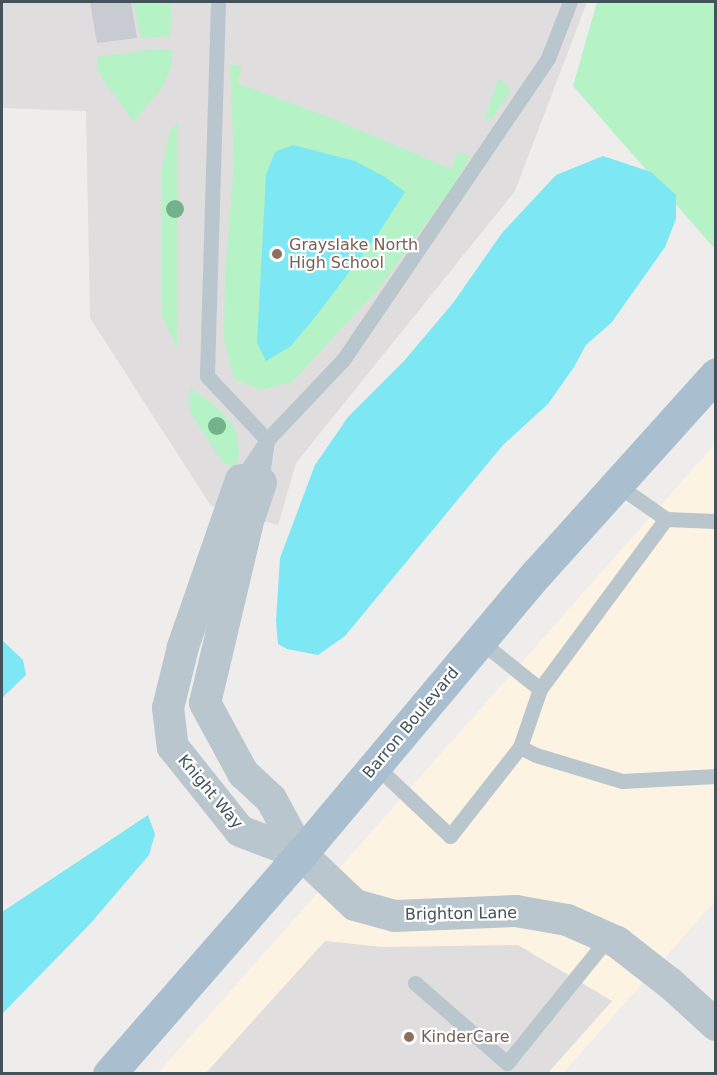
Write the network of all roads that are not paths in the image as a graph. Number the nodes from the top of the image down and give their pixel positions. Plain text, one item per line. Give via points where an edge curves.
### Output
1 (218, 2) edge
2 (570, 2) edge
3 (716, 374) edge
4 (267, 440) junction
5 (252, 479) junction
6 (616, 484) junction
7 (666, 519) junction
8 (716, 520) edge
9 (480, 640) junction
10 (540, 689) junction
11 (519, 747) junction
12 (375, 765) junction
13 (716, 776) edge
14 (301, 854) junction
15 (608, 938) junction
16 (415, 983) dead end
17 (716, 1025) edge
18 (109, 1074) edge

1 - 4 lane via 207,376
2 - 4 lane via 548,58 343,360
3 - 6 main road, Barron Boulevard
4 - 5 lane
5 - 14 street via 249,517 206,703 243,773 270,799
5 - 14 street, Knight Way via 183,648 168,708 173,747 240,831
6 - 7 lane
6 - 9 main road, Barron Boulevard
7 - 8 lane
7 - 10 lane
9 - 10 lane
9 - 12 main road, Barron Boulevard
10 - 11 lane
11 - 12 lane via 450,836
11 - 13 lane via 622,781
12 - 14 main road, Barron Boulevard
14 - 15 street, Brighton Lane via 355,905 395,916 516,911 567,920
14 - 18 main road, Barron Boulevard
15 - 16 lane via 507,1063
15 - 17 street, Brighton Lane via 671,984

